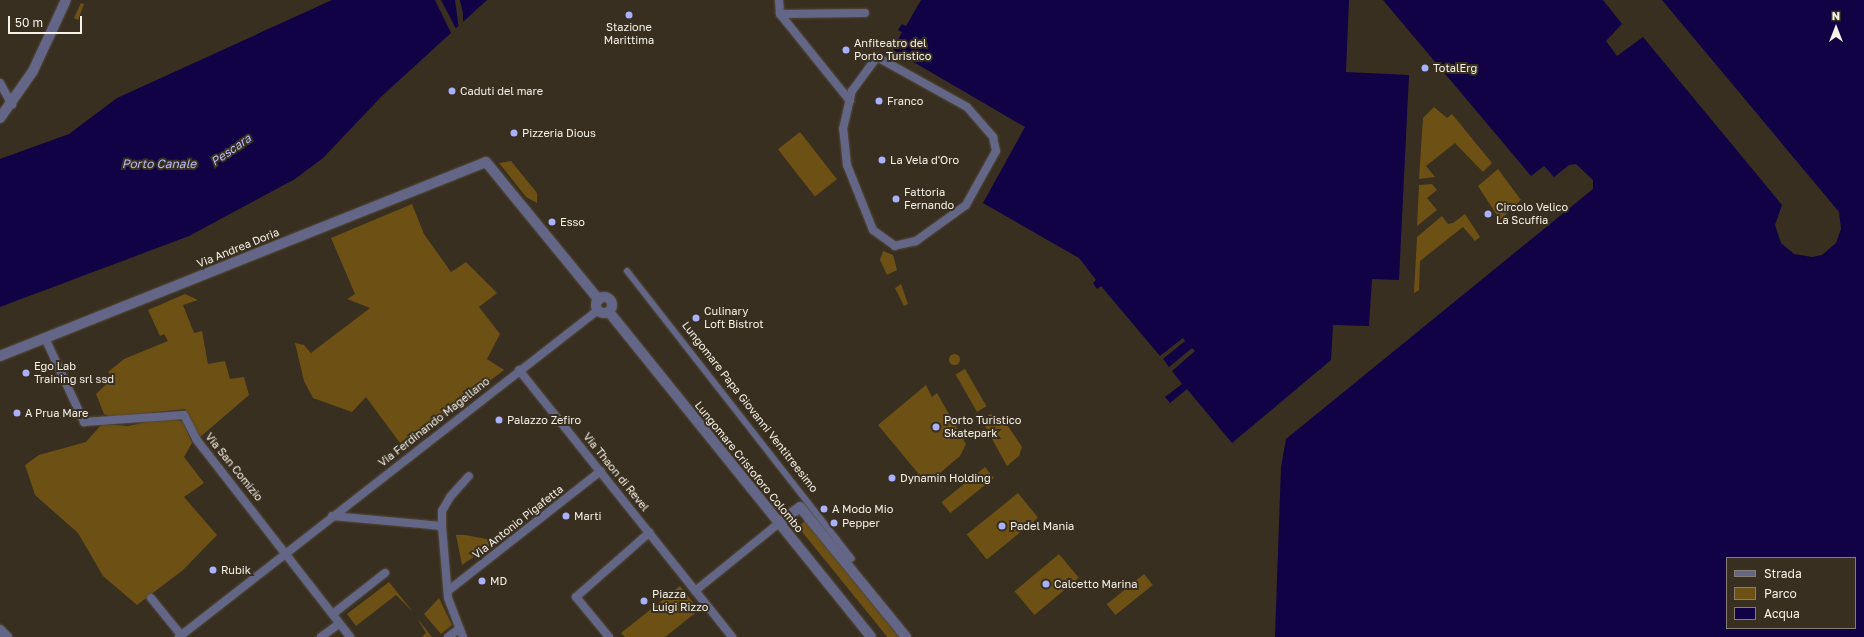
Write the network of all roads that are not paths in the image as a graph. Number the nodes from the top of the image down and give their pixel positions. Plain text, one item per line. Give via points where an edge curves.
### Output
1 (66, 0) edge
2 (779, 0) edge
3 (866, 13) dead end
4 (780, 14) junction
5 (0, 83) edge
6 (850, 100) junction
7 (12, 105) junction
8 (0, 118) edge
9 (627, 271) dead end
10 (598, 305) junction
11 (608, 312) junction
12 (45, 338) junction
13 (0, 356) edge
14 (519, 370) junction
15 (602, 471) junction
16 (469, 476) dead end
17 (332, 516) junction
18 (779, 523) junction
19 (442, 529) junction
20 (650, 532) junction
21 (285, 553) junction
22 (852, 559) dead end
23 (385, 573) dead end
24 (449, 590) junction
25 (695, 591) junction
26 (151, 598) dead end
27 (334, 614) junction
28 (339, 624) junction
29 (459, 628) junction
30 (0, 630) edge
31 (180, 636) edge
32 (7, 637) edge
33 (322, 637) edge
34 (350, 637) edge
35 (448, 637) edge
36 (463, 637) edge
37 (609, 637) edge
38 (732, 637) edge
39 (871, 637) edge
40 (906, 637) edge

1 - 7 street via 45,49
2 - 4 street
3 - 4 street
4 - 6 street
5 - 7 street
6 - 6 street via 843,129 847,165 877,235 895,246 916,241 966,205 996,151 993,137 967,107 877,57 858,79
7 - 8 street
9 - 22 street, Lungomare Papa Giovanni Ventitreesimo
10 - 11 street
10 - 11 street, Lungomare Cristoforo Colombo via 611,300
10 - 12 street, Via Andrea Doria via 486,162
10 - 14 street, Via Ferdinando Magellano
11 - 18 street, Lungomare Cristoforo Colombo
12 - 13 street, Via Andrea Doria
12 - 21 street, Via San Comizio via 84,422 102,419 120,422 181,413
14 - 15 street, Via Thaon di Revel
14 - 17 street, Via Ferdinando Magellano
15 - 20 street, Via Thaon di Revel
15 - 24 street, Via Antonio Pigafetta
16 - 19 street via 450,496 442,511
17 - 19 street
17 - 21 street, Via Ferdinando Magellano
18 - 25 street
18 - 39 street, Lungomare Cristoforo Colombo
18 - 40 street, Lungomare Papa Giovanni Ventitreesimo via 800,507
19 - 24 street
20 - 25 street, Via Thaon di Revel
20 - 37 street via 576,597
21 - 27 street
21 - 31 street, Via Ferdinando Magellano
23 - 27 street
24 - 29 street via 448,598
25 - 38 street, Via Thaon di Revel
26 - 31 street
27 - 28 street
28 - 33 street
28 - 34 street
29 - 35 street
29 - 36 street
30 - 32 street

